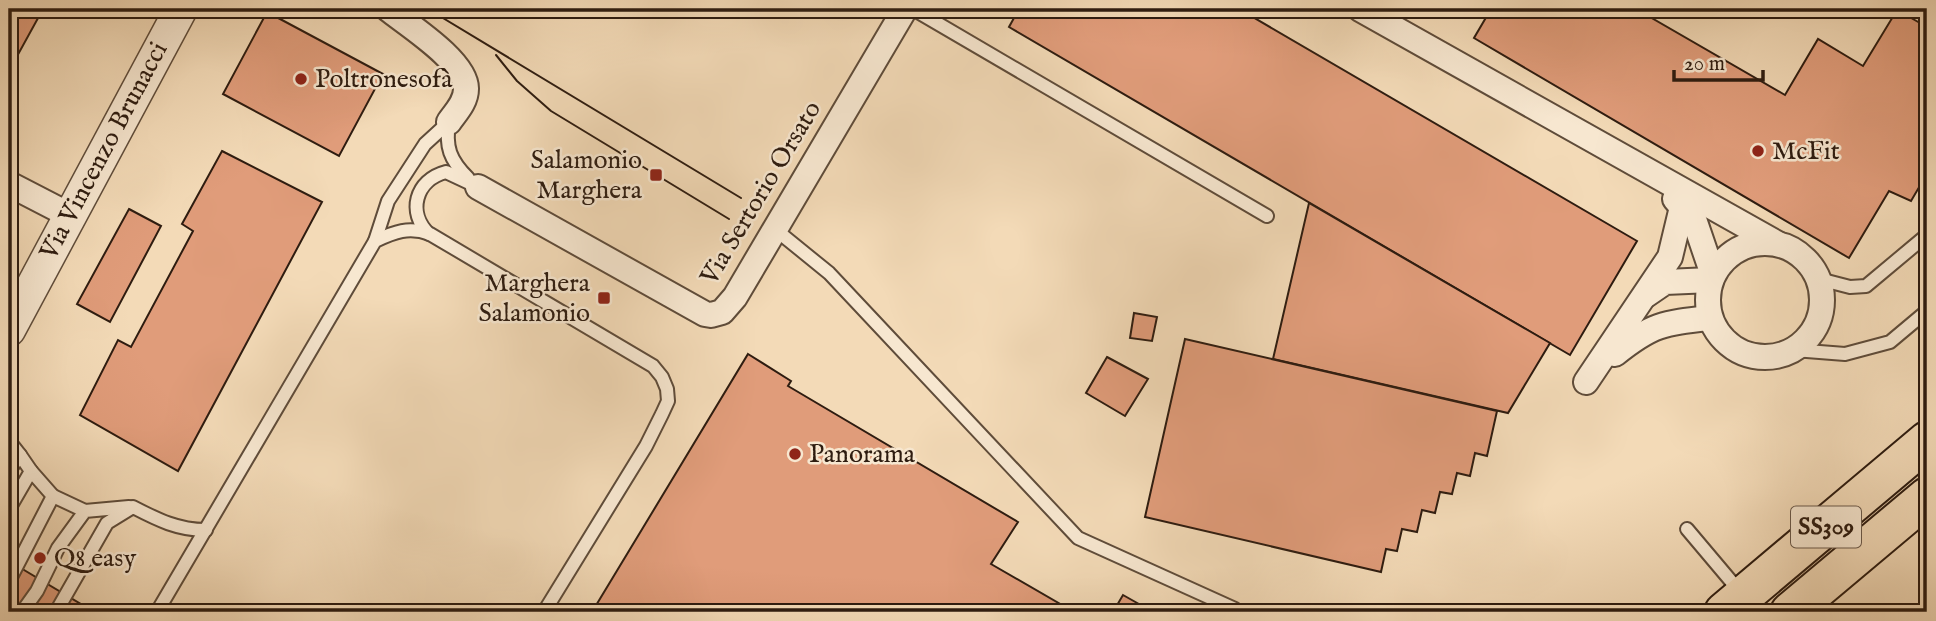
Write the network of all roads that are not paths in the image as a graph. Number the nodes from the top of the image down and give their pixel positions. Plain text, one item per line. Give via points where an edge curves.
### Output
1 (181, 9) edge
2 (388, 9) edge
3 (905, 9) edge
4 (913, 9) edge
5 (1360, 9) edge
6 (449, 122) junction
7 (1657, 177) junction
8 (9, 184) edge
9 (478, 187) junction
10 (1682, 207) junction
11 (69, 215) junction
12 (1267, 216) dead end
13 (776, 230) junction
14 (430, 234) junction
15 (1927, 234) edge
16 (375, 241) junction
17 (1778, 244) junction
18 (1712, 278) junction
19 (1819, 279) junction
20 (1644, 296) junction
21 (1927, 311) edge
22 (1710, 318) junction
23 (9, 330) edge
24 (1794, 350) junction
25 (9, 441) edge
26 (1927, 441) edge
27 (20, 455) junction
28 (9, 471) edge
29 (31, 471) junction
30 (53, 496) junction
31 (1927, 497) edge
32 (133, 507) junction
33 (9, 509) edge
34 (85, 511) junction
35 (1686, 529) dead end
36 (206, 530) junction
37 (9, 581) edge
38 (1734, 604) edge
39 (1235, 608) dead end
40 (22, 612) edge
41 (56, 612) edge
42 (157, 612) edge
43 (544, 612) edge
44 (1790, 612) edge

1 - 11 street, Via Vincenzo Brunacci
2 - 6 street via 463,75 465,96
3 - 13 street, Via Sertorio Orsato
4 - 12 lane
5 - 7 street
6 - 9 lane via 451,157
6 - 16 lane via 425,144 388,201
7 - 10 street
7 - 17 street
8 - 11 street
9 - 13 street, Via Sertorio Orsato via 711,315 727,307
9 - 14 lane via 446,173 428,183 416,202 416,218
10 - 18 street via 1695,222
10 - 20 street via 1670,257
11 - 23 street, Via Vincenzo Brunacci
13 - 39 lane via 829,273 1078,538
14 - 16 lane via 401,230
14 - 43 lane via 653,366 667,389 667,401 646,446
15 - 19 lane via 1866,286 1850,288
16 - 36 lane
17 - 18 street via 1740,248 1724,259
17 - 19 street via 1795,251
18 - 20 street via 1665,282
18 - 22 street
19 - 24 street via 1822,311 1807,340
20 - 22 street via 1591,376 1640,334 1665,323
21 - 24 lane via 1890,342 1845,354
22 - 24 street via 1718,333 1744,353 1778,356
25 - 27 lane
26 - 38 main road, SS309
27 - 28 lane
27 - 29 lane
29 - 30 lane
29 - 33 lane
30 - 34 lane
30 - 37 lane
31 - 44 main road, SS309
32 - 34 lane
32 - 36 lane via 165,523
32 - 41 lane via 107,523
34 - 40 lane
35 - 38 lane
36 - 42 lane

